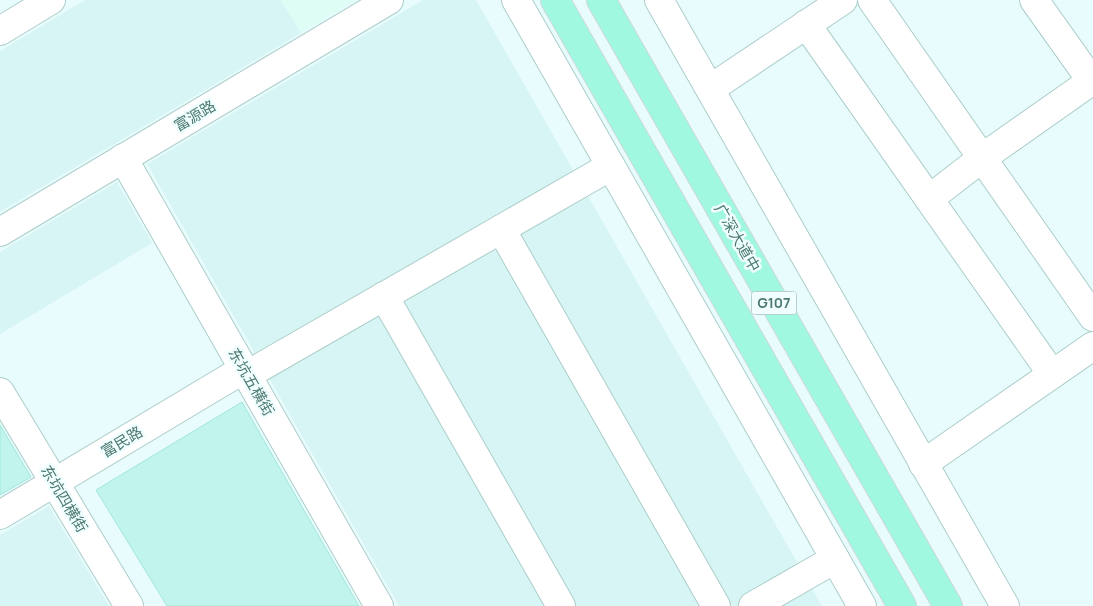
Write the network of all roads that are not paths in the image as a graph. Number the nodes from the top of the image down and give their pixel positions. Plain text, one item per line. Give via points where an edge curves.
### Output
1 (51, 0) edge
2 (389, 0) edge
3 (516, 0) edge
4 (555, 0) edge
5 (601, 0) edge
6 (659, 0) edge
7 (843, 0) edge
8 (872, 0) edge
9 (1034, 0) edge
10 (806, 24) junction
11 (0, 30) edge
12 (1093, 81) edge
13 (710, 89) junction
14 (123, 158) junction
15 (982, 158) junction
16 (611, 166) junction
17 (929, 199) junction
18 (501, 229) junction
19 (0, 232) edge
20 (384, 296) junction
21 (1093, 317) edge
22 (1093, 346) edge
23 (245, 372) junction
24 (1052, 374) junction
25 (0, 392) edge
26 (924, 464) junction
27 (54, 482) junction
28 (0, 515) edge
29 (835, 559) junction
30 (129, 606) edge
31 (379, 606) edge
32 (561, 606) edge
33 (716, 606) edge
34 (753, 606) edge
35 (862, 606) edge
36 (902, 606) edge
37 (948, 606) edge
38 (1004, 606) edge

1 - 11 street
2 - 14 street, 富源路
3 - 16 street
4 - 36 highway, G107
5 - 37 highway, 广深大道中 / G107
6 - 13 street
7 - 10 street
8 - 15 street
9 - 12 street
10 - 13 street
10 - 17 street
12 - 15 street
13 - 26 street
14 - 19 street, 富源路
14 - 23 street, 东坑五横街
15 - 17 street
15 - 21 street
16 - 18 street, 富民路
16 - 29 street
17 - 24 street
18 - 20 street, 富民路
18 - 33 street
20 - 23 street, 富民路
20 - 32 street
22 - 24 street
23 - 27 street, 富民路
23 - 31 street, 东坑五横街
24 - 26 street
25 - 27 street, 东坑四横街
26 - 38 street
27 - 28 street, 富民路
27 - 30 street, 东坑四横街
29 - 34 street
29 - 35 street

